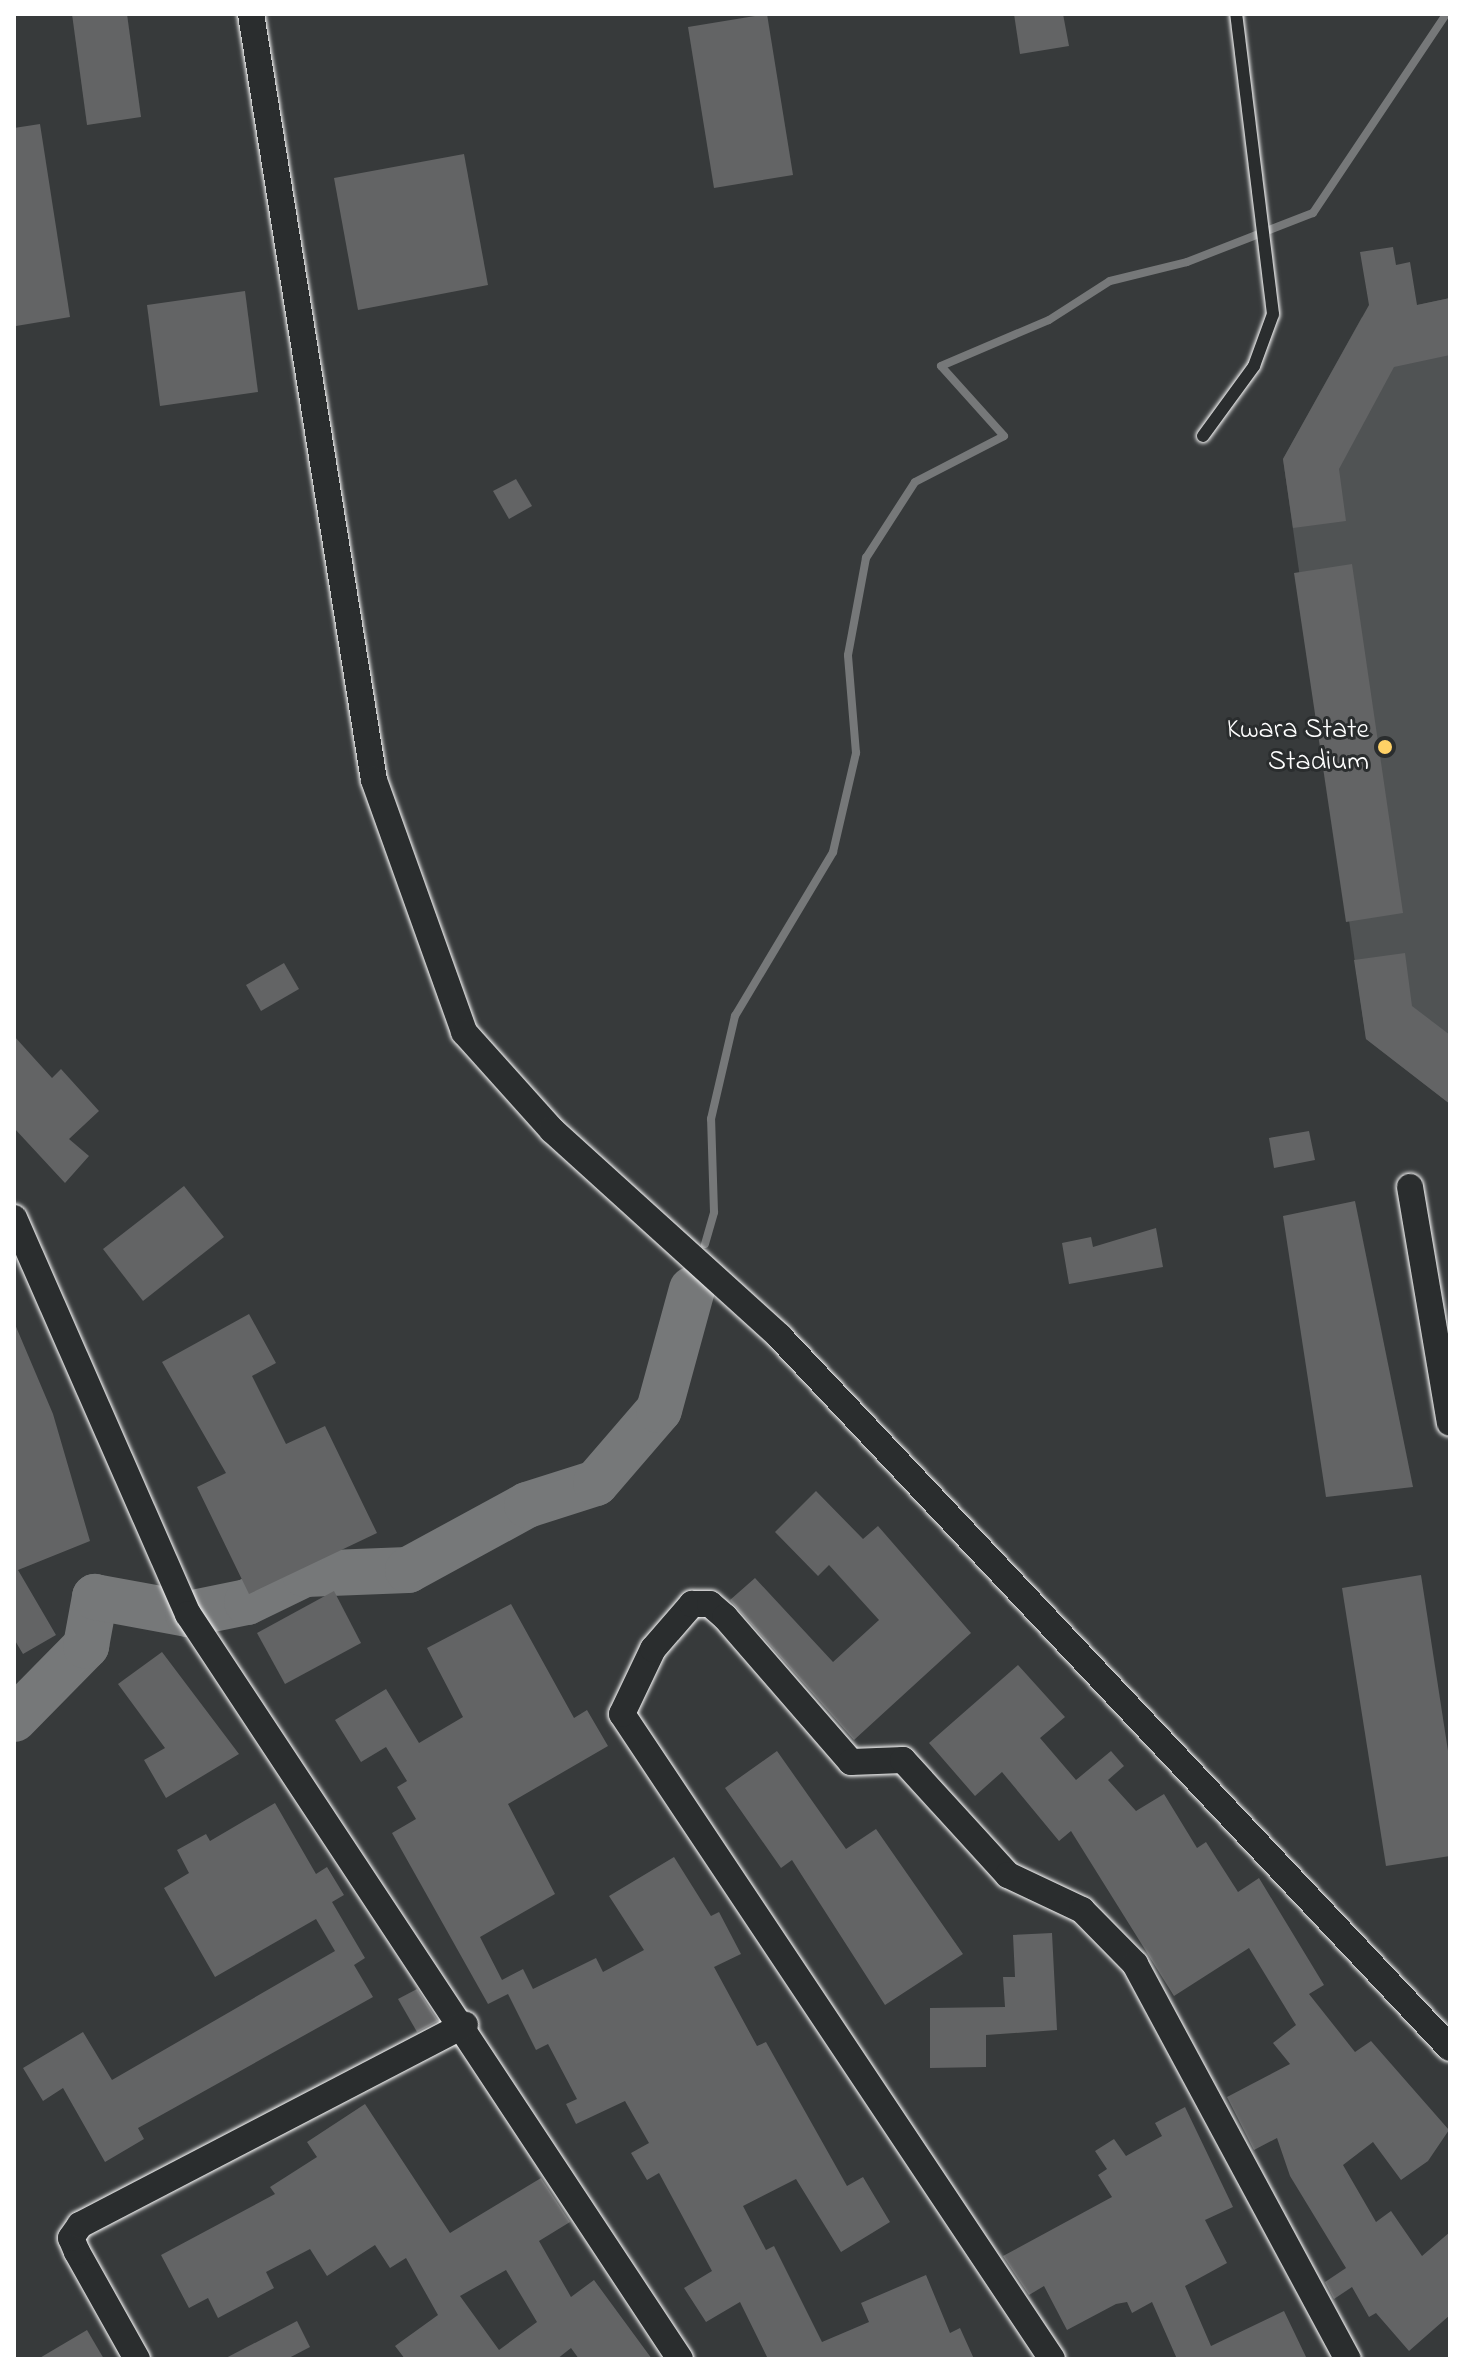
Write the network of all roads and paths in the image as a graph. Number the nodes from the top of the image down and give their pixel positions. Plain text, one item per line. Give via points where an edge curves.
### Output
1 (251, 14) edge
2 (1236, 14) edge
3 (1203, 436) dead end
4 (1410, 1187) dead end
5 (14, 1218) edge
6 (1450, 1423) edge
7 (465, 2025) junction
8 (1450, 2048) edge
9 (137, 2359) edge
10 (680, 2359) edge
11 (1052, 2359) edge
12 (1348, 2359) edge

1 - 8 street via 374,780 464,1032 552,1130 779,1336
2 - 3 lane via 1269,254 1268,327 1254,366
4 - 6 street
5 - 7 street via 188,1614
7 - 9 street via 80,2225 71,2238
7 - 10 street
11 - 12 street via 622,1714 653,1649 692,1604 701,1601 725,1617 851,1762 903,1760 1008,1875 1082,1910 1135,1964

